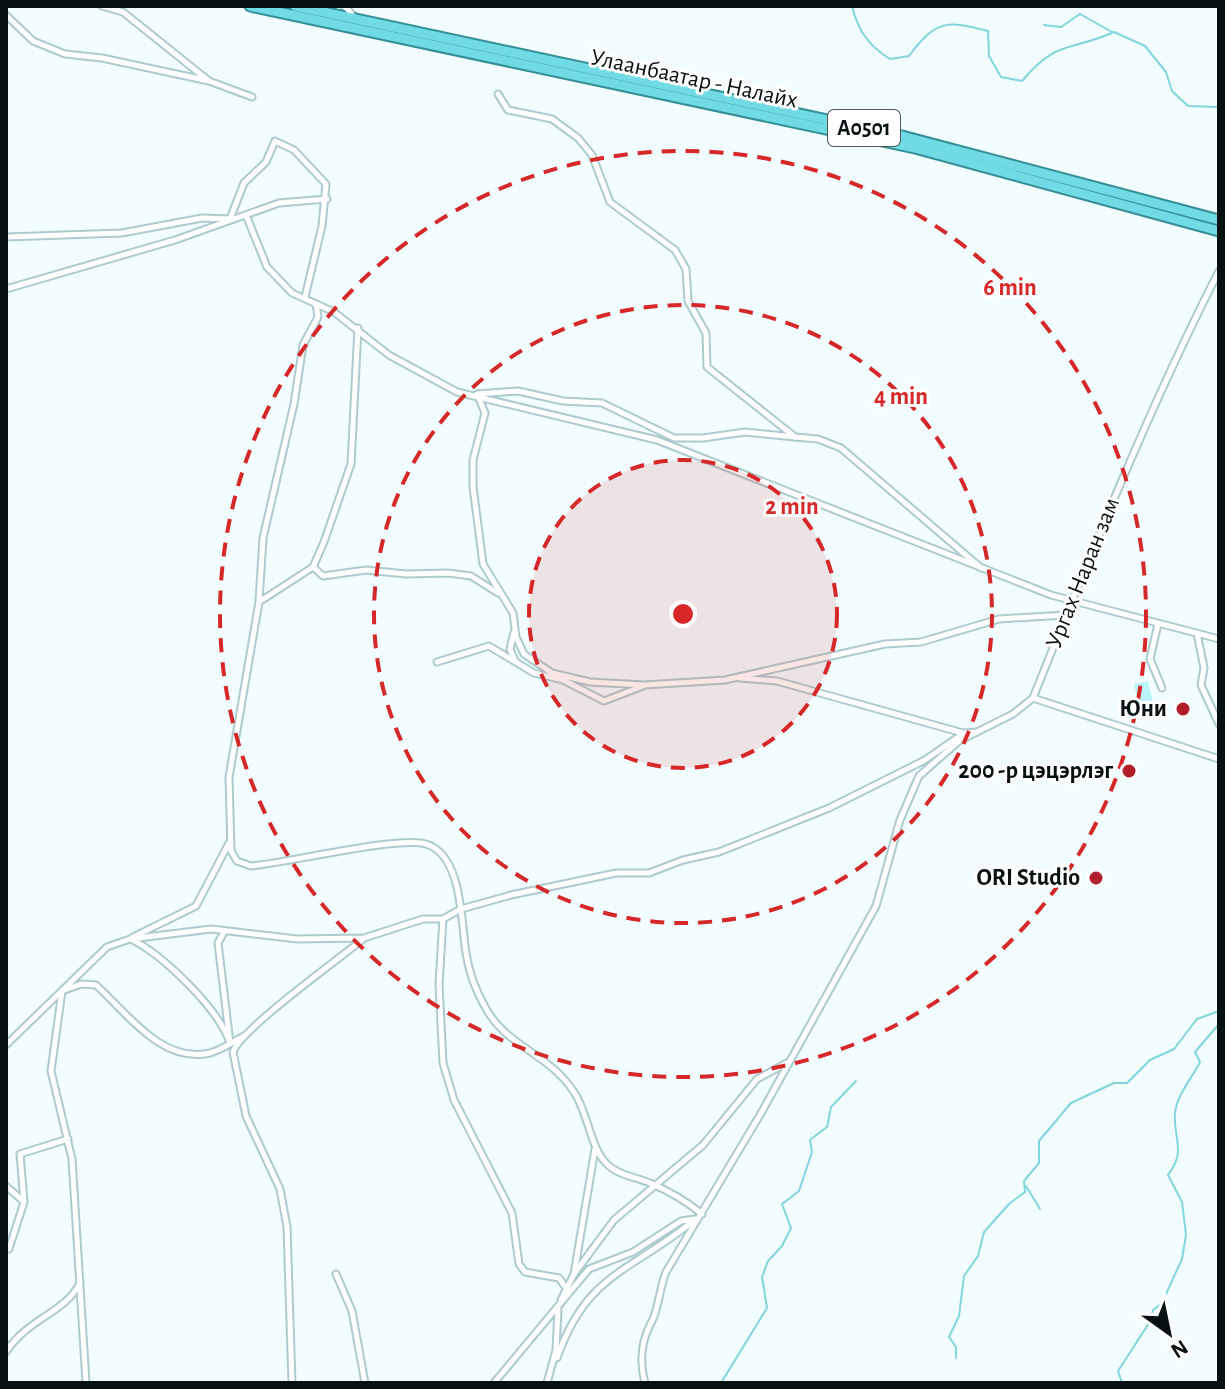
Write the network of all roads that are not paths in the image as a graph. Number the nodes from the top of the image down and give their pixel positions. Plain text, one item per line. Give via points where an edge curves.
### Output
1 (102, 6) edge
2 (250, 6) edge
3 (295, 6) edge
4 (331, 6) edge
5 (344, 6) edge
6 (123, 9) edge
7 (310, 9) junction
8 (6, 15) edge
9 (363, 20) junction
10 (209, 81) junction
11 (498, 94) dead end
12 (252, 97) dead end
13 (327, 199) junction
14 (246, 215) junction
15 (230, 219) junction
16 (1219, 220) edge
17 (1219, 231) edge
18 (6, 237) edge
19 (1219, 271) edge
20 (6, 289) edge
21 (305, 297) junction
22 (316, 303) junction
23 (358, 328) junction
24 (477, 394) junction
25 (795, 437) junction
26 (313, 567) junction
27 (982, 569) junction
28 (499, 594) junction
29 (259, 602) junction
30 (1071, 602) junction
31 (1066, 615) junction
32 (1158, 624) junction
33 (515, 627) junction
34 (1197, 633) junction
35 (1219, 639) edge
36 (437, 662) dead end
37 (515, 662) junction
38 (552, 673) junction
39 (736, 678) junction
40 (644, 685) junction
41 (1162, 688) dead end
42 (1033, 698) junction
43 (1219, 724) edge
44 (977, 732) junction
45 (964, 733) junction
46 (1219, 759) edge
47 (230, 842) junction
48 (461, 909) junction
49 (443, 919) junction
50 (224, 932) junction
51 (364, 938) junction
52 (130, 939) junction
53 (62, 991) junction
54 (244, 1036) junction
55 (230, 1043) junction
56 (6, 1045) edge
57 (788, 1063) junction
58 (68, 1139) junction
59 (595, 1149) junction
60 (653, 1185) junction
61 (6, 1186) edge
62 (24, 1202) junction
63 (699, 1216) junction
64 (9, 1249) dead end
65 (336, 1274) dead end
66 (574, 1274) junction
67 (81, 1281) junction
68 (566, 1288) junction
69 (560, 1304) junction
70 (6, 1352) edge
71 (550, 1373) junction
72 (83, 1383) edge
73 (292, 1383) edge
74 (365, 1383) edge
75 (494, 1383) edge
76 (544, 1383) edge
77 (645, 1383) edge

1 - 6 street
2 - 17 highway, Улаанбаатар - Налайх / A0501 via 900,144
3 - 7 highway, A0501
4 - 7 street
5 - 9 street
6 - 10 street
7 - 9 highway, A0501
8 - 10 street via 33,41 65,54
9 - 16 highway, Улаанбаатар - Налайх / A0501 via 902,136
10 - 12 street
11 - 25 street via 508,110 552,119 578,138 592,155 610,202 675,250 686,269 688,301 706,333 707,367
13 - 14 street via 279,203
13 - 15 street via 319,173 275,141 266,162 244,183
13 - 21 street
14 - 15 street
14 - 21 street via 267,267 296,296
15 - 18 street via 202,218 122,233
15 - 20 street
19 - 30 street, Ургах Наран зам via 1171,366
21 - 22 street
22 - 23 street
22 - 29 street via 318,317 303,345 263,538
23 - 24 street via 415,371 457,392
23 - 26 street via 351,464
24 - 25 street via 518,391 602,403 674,438 745,432
24 - 27 street via 657,440
24 - 28 street via 485,413 473,460 473,487 483,564
25 - 27 street via 841,448
26 - 28 street via 323,576 366,570 471,576
26 - 29 street
27 - 30 street
28 - 33 street via 513,613
29 - 47 street via 229,777
30 - 31 street, Ургах Наран зам
30 - 32 street
31 - 39 street via 999,619 921,642 885,644
31 - 42 street, Ургах Наран зам
32 - 34 street
32 - 41 street via 1150,659
33 - 37 street via 510,649
33 - 38 street via 524,654
34 - 35 street
34 - 43 street via 1204,668 1201,685
36 - 37 street via 489,646
37 - 38 street
37 - 40 street via 604,701
38 - 40 street via 590,682
39 - 40 street
39 - 45 street via 777,681
42 - 44 street
42 - 46 street
44 - 45 street
44 - 57 street via 937,757 919,776 900,820 876,906
45 - 48 street via 925,760 849,798 719,852 649,873 616,873
47 - 48 street via 237,861 251,866 426,844 440,853 452,873
47 - 52 street via 196,906
48 - 49 street
48 - 59 street via 472,978 484,1006 510,1039 542,1056 575,1093 592,1128
49 - 51 street via 423,919
49 - 68 street via 439,1023 454,1100 512,1213 519,1264 525,1272 559,1278
50 - 51 street
50 - 52 street
50 - 55 street via 218,943
51 - 54 street
52 - 53 street via 107,947
52 - 55 street via 146,947 192,991 224,1025
53 - 55 street via 96,985 170,1051 212,1053
53 - 56 street
53 - 58 street via 51,1071
54 - 55 street
54 - 73 street via 233,1052 244,1107 280,1189 287,1227
57 - 60 street via 757,1079 703,1145
57 - 63 street
58 - 62 street via 20,1154
58 - 67 street
59 - 60 street via 620,1173
59 - 66 street
60 - 63 street via 687,1201
60 - 66 street via 614,1220
61 - 62 street
62 - 64 street
63 - 69 street via 589,1269
63 - 71 street via 600,1283 573,1319
63 - 77 street via 657,1293 653,1320 641,1343
65 - 74 street via 352,1311
66 - 68 street
67 - 70 street via 67,1303 29,1324
67 - 72 street
68 - 69 street
69 - 71 street
69 - 75 street
71 - 76 street

